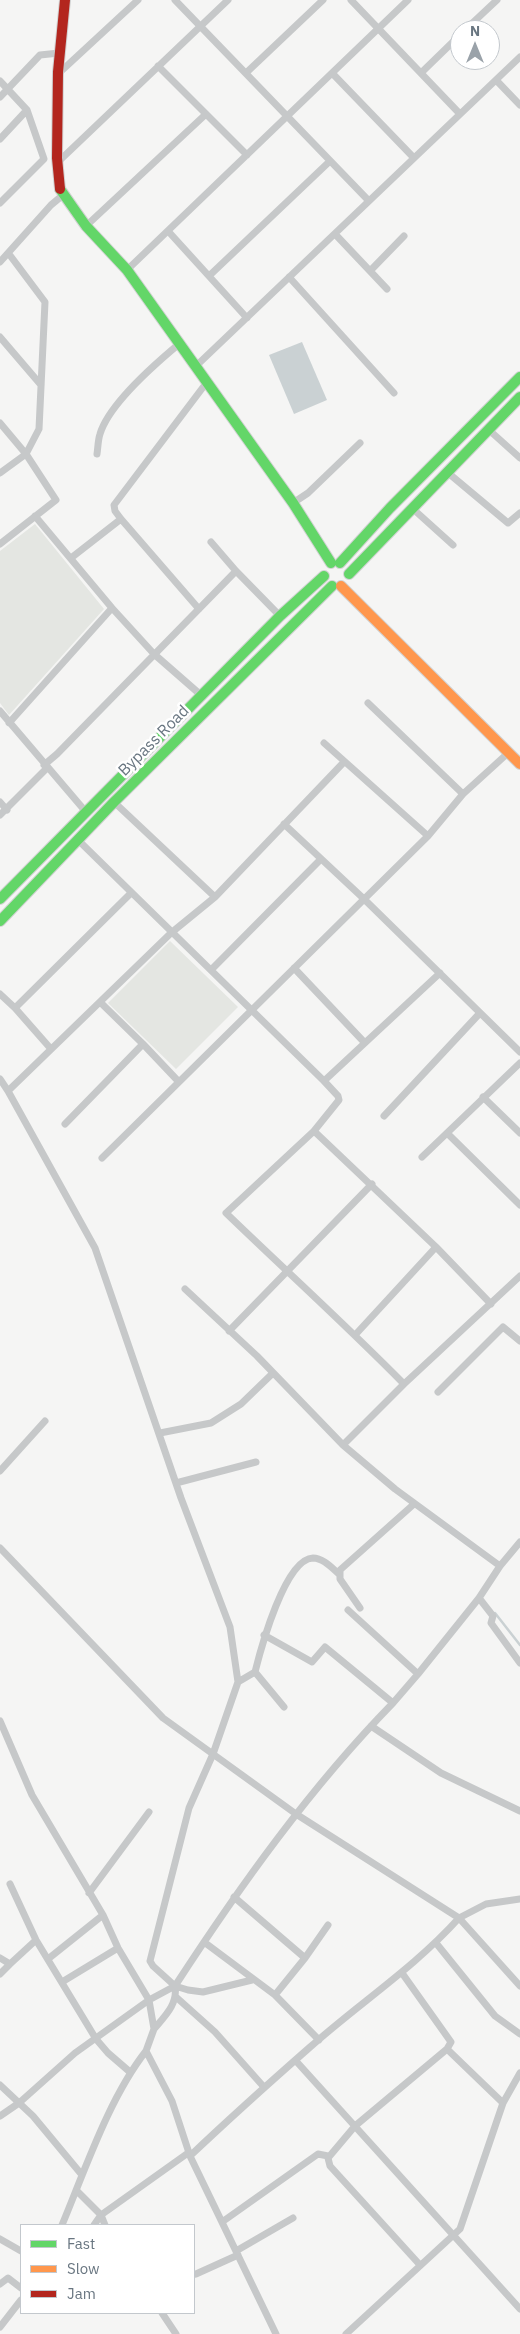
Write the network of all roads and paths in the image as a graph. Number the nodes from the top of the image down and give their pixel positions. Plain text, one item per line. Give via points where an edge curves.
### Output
1 (65, 0) edge
2 (138, 0) edge
3 (175, 0) edge
4 (228, 0) edge
5 (323, 0) edge
6 (351, 0) edge
7 (408, 0) edge
8 (496, 0) edge
9 (475, 20) edge
10 (200, 26) junction
11 (378, 29) junction
12 (450, 45) edge
13 (56, 52) junction
14 (520, 57) edge
15 (158, 66) junction
16 (422, 72) junction
17 (332, 73) junction
18 (58, 74) junction
19 (246, 74) junction
20 (496, 80) junction
21 (0, 81) edge
22 (8, 88) junction
23 (0, 97) edge
24 (520, 105) edge
25 (27, 110) junction
26 (206, 114) junction
27 (460, 114) junction
28 (287, 116) junction
29 (0, 138) edge
30 (247, 155) junction
31 (414, 158) junction
32 (52, 159) junction
33 (330, 161) junction
34 (61, 197) junction
35 (369, 201) junction
36 (0, 203) edge
37 (86, 226) junction
38 (168, 230) junction
39 (335, 234) junction
40 (404, 236) dead end
41 (9, 254) junction
42 (0, 262) edge
43 (127, 270) junction
44 (370, 271) junction
45 (209, 276) junction
46 (289, 277) junction
47 (386, 289) dead end
48 (247, 318) junction
49 (0, 337) edge
50 (179, 344) junction
51 (195, 367) junction
52 (520, 377) edge
53 (207, 382) junction
54 (41, 385) junction
55 (394, 393) dead end
56 (520, 397) edge
57 (0, 423) edge
58 (488, 430) junction
59 (360, 443) dead end
60 (26, 454) junction
61 (97, 454) dead end
62 (520, 458) edge
63 (447, 472) junction
64 (0, 473) edge
65 (293, 503) junction
66 (412, 508) junction
67 (520, 513) edge
68 (35, 516) junction
69 (122, 519) junction
70 (211, 542) dead end
71 (0, 544) edge
72 (453, 545) dead end
73 (71, 558) junction
74 (336, 563) junction
75 (236, 571) junction
76 (349, 574) junction
77 (324, 576) junction
78 (336, 586) junction
79 (112, 608) junction
80 (199, 609) junction
81 (280, 616) junction
82 (154, 654) junction
83 (202, 696) junction
84 (368, 703) dead end
85 (0, 711) edge
86 (9, 723) junction
87 (324, 744) dead end
88 (508, 753) junction
89 (344, 762) junction
90 (520, 764) edge
91 (46, 766) junction
92 (463, 794) junction
93 (0, 802) edge
94 (114, 802) junction
95 (7, 810) junction
96 (86, 812) junction
97 (0, 815) edge
98 (284, 824) junction
99 (428, 836) junction
100 (77, 839) junction
101 (320, 860) junction
102 (131, 893) junction
103 (216, 897) junction
104 (0, 899) edge
105 (364, 899) junction
106 (0, 921) edge
107 (171, 933) junction
108 (294, 968) junction
109 (211, 970) junction
110 (440, 973) junction
111 (0, 994) edge
112 (100, 1002) junction
113 (15, 1008) junction
114 (251, 1009) junction
115 (480, 1013) junction
116 (364, 1042) junction
117 (143, 1044) junction
118 (51, 1049) junction
119 (520, 1052) edge
120 (520, 1063) edge
121 (0, 1079) edge
122 (324, 1081) junction
123 (179, 1082) junction
124 (8, 1091) junction
125 (483, 1097) junction
126 (384, 1116) dead end
127 (65, 1124) dead end
128 (314, 1131) junction
129 (447, 1133) junction
130 (520, 1133) edge
131 (422, 1157) dead end
132 (102, 1158) dead end
133 (372, 1184) junction
134 (520, 1205) edge
135 (436, 1248) junction
136 (287, 1273) junction
137 (520, 1276) edge
138 (185, 1290) dead end
139 (491, 1304) junction
140 (520, 1330) edge
141 (229, 1331) junction
142 (356, 1334) junction
143 (514, 1336) junction
144 (520, 1341) edge
145 (273, 1373) junction
146 (404, 1384) junction
147 (438, 1392) dead end
148 (45, 1421) dead end
149 (160, 1433) junction
150 (343, 1445) junction
151 (256, 1462) dead end
152 (0, 1471) edge
153 (176, 1483) junction
154 (414, 1504) junction
155 (520, 1542) edge
156 (0, 1548) edge
157 (500, 1566) junction
158 (339, 1574) junction
159 (479, 1598) junction
160 (360, 1608) dead end
161 (348, 1610) dead end
162 (264, 1635) junction
163 (520, 1663) edge
164 (255, 1672) junction
165 (418, 1674) junction
166 (238, 1682) junction
167 (393, 1703) junction
168 (284, 1707) dead end
169 (0, 1721) edge
170 (371, 1726) junction
171 (213, 1754) junction
172 (520, 1811) edge
173 (148, 1812) dead end
174 (296, 1814) junction
175 (10, 1884) dead end
176 (90, 1893) junction
177 (234, 1897) junction
178 (520, 1899) edge
179 (103, 1916) junction
180 (459, 1918) junction
181 (328, 1925) dead end
182 (36, 1940) junction
183 (204, 1942) junction
184 (436, 1943) junction
185 (118, 1948) junction
186 (0, 1958) edge
187 (305, 1958) junction
188 (48, 1959) junction
189 (10, 1964) junction
190 (402, 1973) junction
191 (0, 1974) edge
192 (252, 1980) junction
193 (62, 1982) junction
194 (175, 1986) junction
195 (520, 1986) edge
196 (275, 1996) junction
197 (176, 1997) junction
198 (150, 2000) junction
199 (154, 2029) junction
200 (520, 2034) edge
201 (96, 2039) junction
202 (319, 2040) junction
203 (447, 2049) junction
204 (146, 2051) junction
205 (296, 2060) junction
206 (130, 2072) junction
207 (520, 2072) edge
208 (0, 2085) edge
209 (263, 2086) junction
210 (19, 2103) junction
211 (503, 2103) junction
212 (0, 2116) edge
213 (355, 2126) junction
214 (189, 2155) junction
215 (328, 2156) junction
216 (82, 2175) junction
217 (77, 2191) junction
218 (101, 2215) junction
219 (293, 2218) dead end
220 (222, 2222) junction
221 (62, 2224) edge
222 (95, 2224) edge
223 (105, 2224) edge
224 (454, 2236) junction
225 (0, 2239) edge
226 (20, 2250) edge
227 (237, 2253) junction
228 (420, 2265) junction
229 (196, 2274) dead end
230 (0, 2284) edge
231 (20, 2287) edge
232 (20, 2301) edge
233 (520, 2309) edge
234 (162, 2314) edge
235 (0, 2327) edge
236 (172, 2333) edge
237 (276, 2334) edge
238 (346, 2334) edge

1 - 13 main road
2 - 18 street
3 - 10 street
4 - 10 street
5 - 19 street
6 - 11 street
7 - 11 street
8 - 9 street
10 - 15 street
10 - 19 street
11 - 16 street
11 - 17 street
12 - 16 street
13 - 18 main road
13 - 22 street via 44,53
14 - 20 street
15 - 26 street
15 - 32 street
16 - 27 street
17 - 28 street
17 - 31 street
18 - 32 main road
19 - 28 street
20 - 24 street
20 - 27 street
21 - 22 street
22 - 23 street
22 - 25 street
25 - 29 street
25 - 32 street
26 - 30 street
26 - 37 street
27 - 31 street
28 - 30 street
28 - 33 street
30 - 38 street
31 - 35 street
32 - 34 main road
32 - 36 street
33 - 35 street
33 - 45 street
34 - 37 main road
34 - 41 street
35 - 39 street
37 - 43 main road
38 - 43 street
38 - 45 street
39 - 44 street
39 - 46 street
40 - 44 street
41 - 42 street
41 - 54 street via 45,302
43 - 50 main road
44 - 47 street
45 - 48 street
46 - 48 street
46 - 55 street
48 - 51 street
49 - 54 street
50 - 51 main road
50 - 61 street via 155,364 108,418 100,435
51 - 53 main road
52 - 74 main road
53 - 65 main road
53 - 69 street via 117,499 115,511
54 - 60 street via 39,429
56 - 58 main road
57 - 60 street
58 - 62 street
58 - 63 main road
59 - 65 street via 308,493
60 - 64 street
60 - 68 street via 56,500
63 - 66 main road
63 - 67 street via 508,523
65 - 74 main road
66 - 72 street
66 - 76 main road
68 - 71 street
68 - 73 street
69 - 73 street
69 - 80 street
70 - 75 street
73 - 79 street
74 - 76 main road via 346,567
74 - 77 main road via 326,569
75 - 80 street
75 - 81 street
76 - 78 main road via 347,581
77 - 78 main road via 326,582
77 - 81 main road, Bypass Road
78 - 88 main road
78 - 94 main road, Bypass Road
79 - 82 street
79 - 86 street
80 - 82 street
81 - 83 main road, Bypass Road
82 - 83 street
82 - 91 street
83 - 96 main road, Bypass Road
84 - 92 street
85 - 86 street
86 - 91 street
87 - 89 street
88 - 90 main road
88 - 92 street
89 - 98 street
89 - 99 street
91 - 95 street
91 - 96 street
92 - 99 street
93 - 95 street
94 - 100 main road, Bypass Road
94 - 103 street
95 - 97 street
96 - 104 main road, Bypass Road
98 - 101 street
98 - 103 street
99 - 105 street
100 - 102 street
100 - 106 main road, Bypass Road
101 - 105 street
101 - 109 street
102 - 107 street
102 - 113 street
103 - 107 street
105 - 108 street
105 - 110 street
107 - 109 street
107 - 112 street
108 - 114 street
108 - 116 street
109 - 114 street
110 - 115 street
110 - 116 street
111 - 113 street
112 - 117 street
112 - 118 street
113 - 118 street
114 - 122 street
114 - 123 street
115 - 119 street
115 - 126 street
116 - 122 street
117 - 123 street
117 - 127 street
118 - 124 street
120 - 125 street
121 - 124 street
122 - 128 street via 339,1100
123 - 132 street
124 - 149 street via 95,1248
125 - 129 street
125 - 130 street
128 - 133 street
128 - 136 street via 226,1213
129 - 131 street
129 - 134 street
133 - 135 street
133 - 136 street
135 - 139 street
135 - 142 street
136 - 141 street
136 - 142 street
137 - 139 street
138 - 141 street
139 - 146 street
140 - 143 street
141 - 145 street
142 - 146 street
143 - 144 street
143 - 147 street via 503,1327
145 - 149 street via 241,1404 211,1423
145 - 150 street
146 - 150 street
148 - 152 street
149 - 153 street
150 - 154 street
151 - 153 street
153 - 166 street via 230,1627
154 - 157 street
154 - 158 street
155 - 157 street
156 - 171 street via 163,1718
157 - 159 street
158 - 160 street
158 - 162 street via 315,1558 303,1561 291,1576
159 - 163 street via 493,1616 491,1623
159 - 165 street
161 - 165 street
162 - 164 street
162 - 167 street via 312,1662 325,1647
164 - 166 street
164 - 168 street
165 - 167 street
166 - 171 street
167 - 170 street
169 - 176 street via 32,1795
170 - 172 street via 441,1773
170 - 174 street
171 - 174 street
171 - 194 street via 189,1808 150,1961
173 - 176 street
174 - 177 street
174 - 180 street
175 - 182 street
176 - 179 street
177 - 183 street
177 - 187 street
178 - 180 street via 486,1904
179 - 185 street
179 - 188 street
180 - 184 street
180 - 195 street
181 - 187 street
182 - 188 street
182 - 189 street
183 - 192 street
183 - 194 street
184 - 190 street
184 - 200 street via 495,2016
185 - 193 street
185 - 198 street
186 - 189 street
187 - 196 street
188 - 193 street
189 - 191 street
190 - 202 street
190 - 203 street via 451,2042
192 - 194 street via 203,1992
192 - 196 street
193 - 201 street
194 - 197 street
194 - 198 street
196 - 202 street
197 - 199 street via 171,2009
197 - 209 street via 215,2032
198 - 199 street
198 - 201 street
199 - 204 street
201 - 206 street
201 - 210 street via 75,2053
202 - 205 street
203 - 211 street
203 - 213 street
204 - 206 street
204 - 214 street via 172,2101
205 - 209 street
205 - 213 street
206 - 216 street
207 - 211 street
208 - 210 street
209 - 214 street
210 - 212 street
210 - 216 street
211 - 224 street via 460,2229
213 - 215 street
213 - 224 street
214 - 218 street
214 - 220 street
215 - 220 street via 318,2154
215 - 228 street via 330,2166
216 - 217 street
217 - 218 street
217 - 221 street
218 - 222 street
218 - 223 street
219 - 227 street
220 - 227 street
224 - 228 street
224 - 233 street
225 - 226 street
227 - 229 street
227 - 237 street
228 - 238 street
230 - 231 street via 8,2278
232 - 235 street
234 - 236 street

